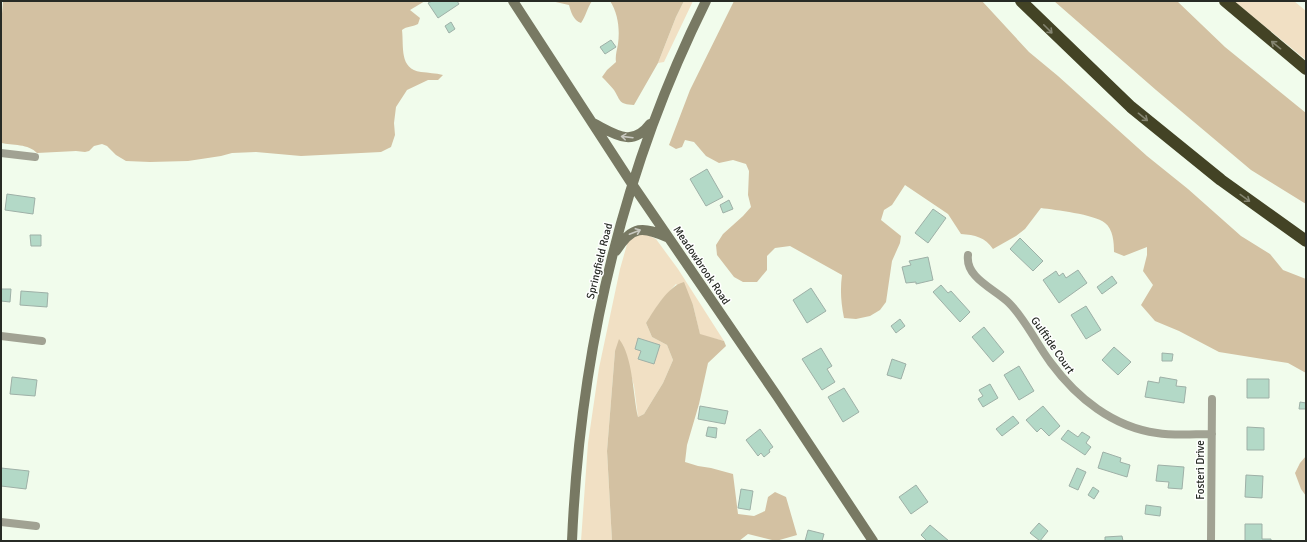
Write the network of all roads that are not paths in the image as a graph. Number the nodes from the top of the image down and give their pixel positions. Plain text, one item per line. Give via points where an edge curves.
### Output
1 (513, 1) edge
2 (706, 1) edge
3 (1021, 1) edge
4 (1225, 1) edge
5 (1306, 69) edge
6 (655, 118) junction
7 (592, 123) junction
8 (1, 153) edge
9 (35, 157) dead end
10 (632, 184) junction
11 (669, 238) junction
12 (1306, 241) edge
13 (968, 255) dead end
14 (611, 258) junction
15 (1, 336) edge
16 (42, 341) dead end
17 (1212, 399) dead end
18 (1212, 434) junction
19 (1, 522) edge
20 (36, 526) dead end
21 (572, 541) edge
22 (873, 541) edge
23 (1211, 541) edge

1 - 7 main road, Meadowbrook Road
2 - 6 main road, Springfield Road
3 -> 12 highway via 1131,107 1221,180
5 -> 4 highway
6 -> 7 main road via 646,130 632,138 618,135
6 - 10 main road, Springfield Road
7 - 10 main road, Meadowbrook Road
8 - 9 street
10 - 11 main road, Meadowbrook Road
10 - 14 main road, Springfield Road
14 -> 11 main road via 627,236 636,231 652,230
11 - 22 main road, Meadowbrook Road
13 - 18 street, Gulftide Court via 969,269 1009,303 1032,332 1050,362 1082,398 1119,422 1157,433
14 - 21 main road, Springfield Road via 586,385 576,468
15 - 16 street
17 - 18 street, Fosteri Drive
18 - 23 street, Fosteri Drive
19 - 20 street

